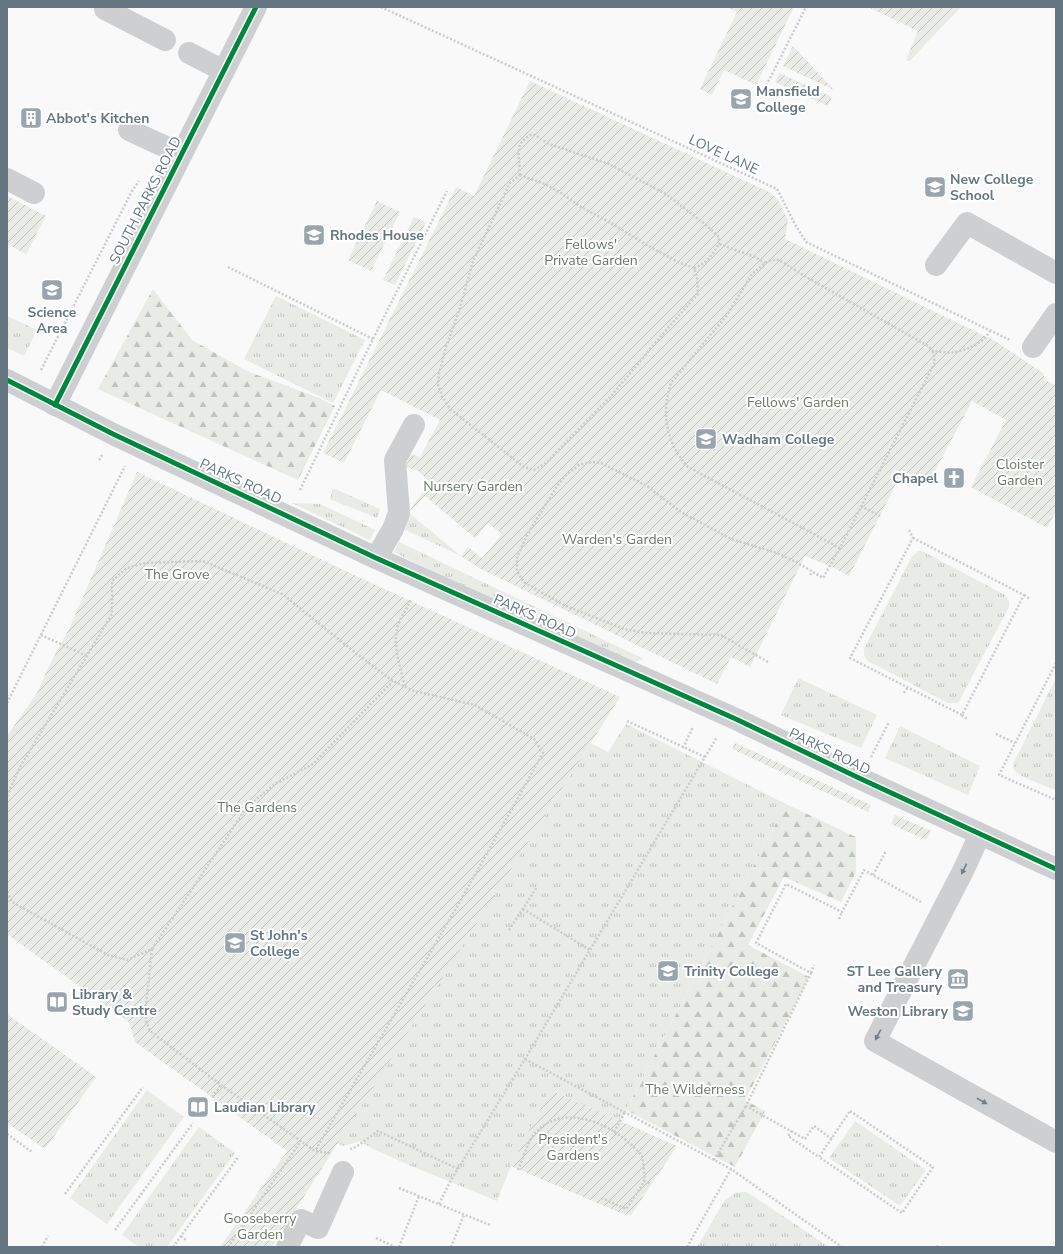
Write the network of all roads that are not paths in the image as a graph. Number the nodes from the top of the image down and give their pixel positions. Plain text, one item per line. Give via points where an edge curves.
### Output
1 (256, 7) edge
2 (105, 10) dead end
3 (165, 40) dead end
4 (189, 53) dead end
5 (224, 71) junction
6 (129, 130) dead end
7 (181, 154) junction
8 (7, 179) edge
9 (34, 193) dead end
10 (936, 265) dead end
11 (1056, 273) edge
12 (1056, 314) edge
13 (1033, 347) road end
14 (7, 380) edge
15 (55, 405) junction
16 (414, 425) dead end
17 (376, 558) junction
18 (980, 834) junction
19 (1056, 869) edge
20 (1056, 1142) edge
21 (343, 1162) road end
22 (286, 1247) edge

1 - 5 street, SOUTH PARKS ROAD
2 - 3 street
4 - 5 street
5 - 7 street, SOUTH PARKS ROAD
6 - 7 street
7 - 15 street, SOUTH PARKS ROAD
8 - 9 street
10 - 11 street via 967,223
12 - 13 street
14 - 15 street, PARKS ROAD
15 - 17 street, PARKS ROAD
16 - 17 street via 395,460 399,512 393,529
17 - 18 street, PARKS ROAD via 738,720
18 - 19 street, PARKS ROAD
18 -> 20 street via 875,1041
21 - 22 street via 318,1228 301,1220

